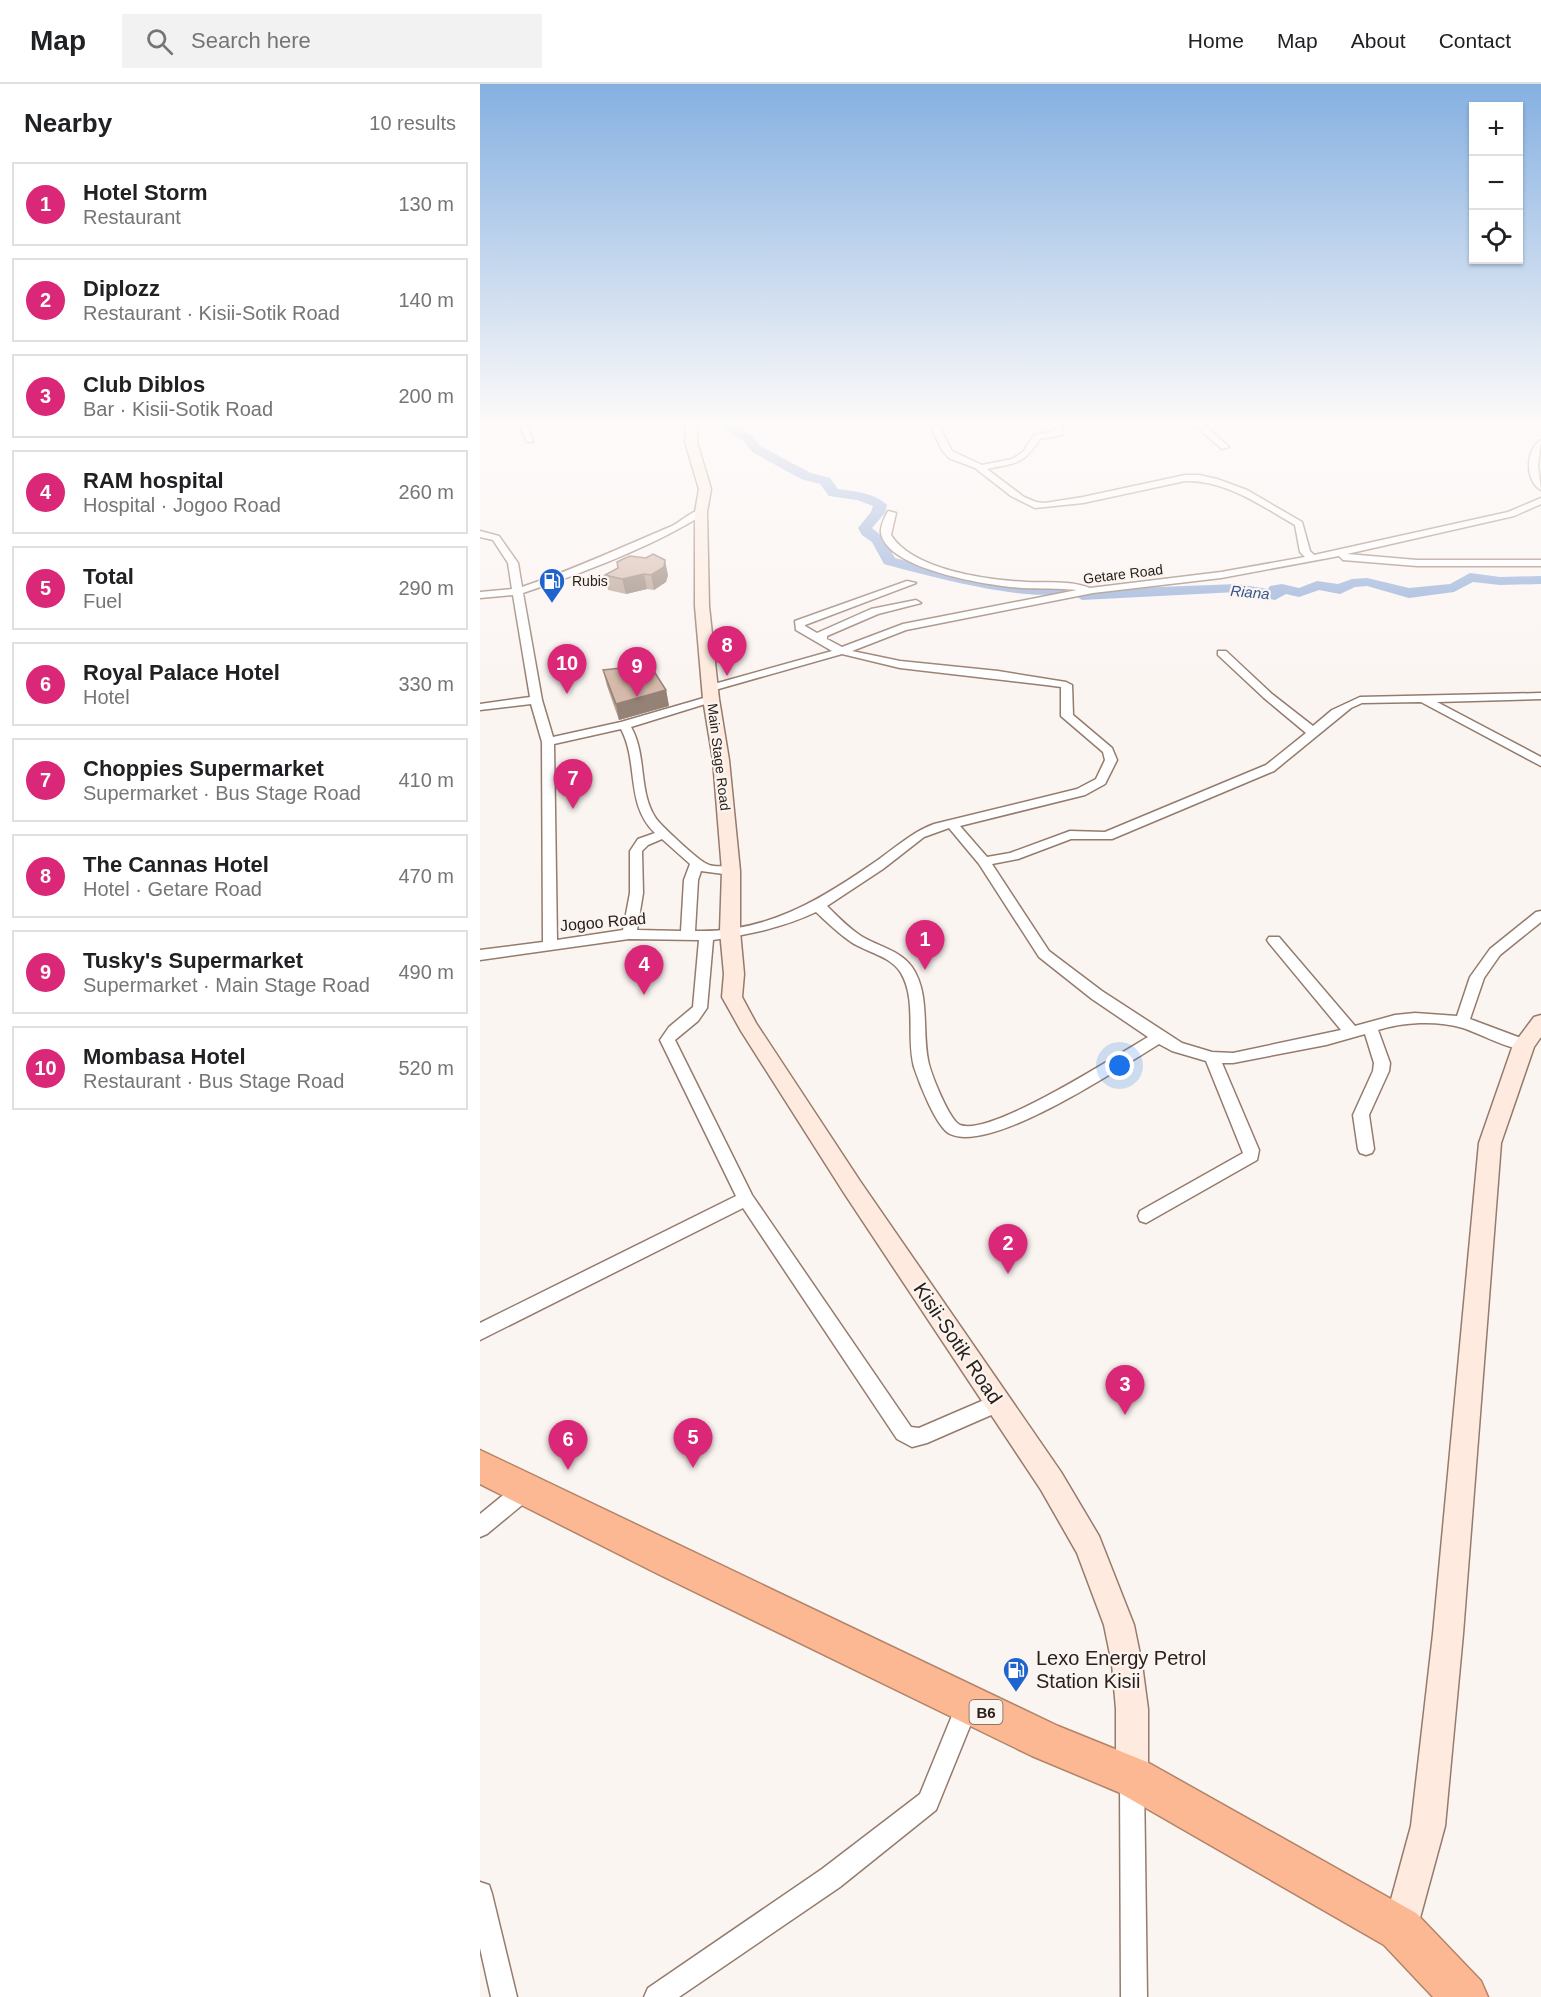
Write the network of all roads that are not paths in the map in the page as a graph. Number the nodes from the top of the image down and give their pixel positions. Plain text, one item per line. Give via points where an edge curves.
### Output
1 (1276, 510) edge
2 (1520, 510) edge
3 (701, 512) joint
4 (891, 513) dead end
5 (483, 534) edge
6 (1332, 555) junction
7 (1312, 559) junction
8 (1541, 562) edge
9 (911, 583) dead end
10 (1093, 590) junction
11 (518, 591) junction
12 (480, 595) edge
13 (916, 603) dead end
14 (822, 640) junction
15 (839, 652) junction
16 (1222, 653) dead end
17 (711, 693) junction
18 (1541, 696) edge
19 (1422, 699) junction
20 (536, 700) junction
21 (480, 707) edge
22 (624, 725) junction
23 (1314, 733) junction
24 (548, 742) junction
25 (1541, 762) edge
26 (952, 824) junction
27 (664, 834) junction
28 (984, 862) junction
29 (696, 865) junction
30 (731, 871) junction
31 (818, 906) junction
32 (1541, 915) edge
33 (628, 934) junction
34 (718, 934) junction
35 (688, 936) junction
36 (1274, 940) dead end
37 (550, 945) junction
38 (480, 956) edge
39 (1462, 1022) junction
40 (1541, 1022) edge
41 (1370, 1027) junction
42 (1351, 1032) junction
43 (1159, 1037) junction
44 (1524, 1045) junction
45 (1212, 1057) junction
46 (1366, 1149) dead end
47 (746, 1199) junction
48 (1146, 1216) dead end
49 (480, 1332) edge
50 (998, 1403) junction
51 (480, 1466) edge
52 (526, 1489) junction
53 (480, 1527) edge
54 (968, 1704) junction
55 (1132, 1778) junction
56 (480, 1894) edge
57 (1400, 1929) junction
58 (504, 1997) edge
59 (657, 1997) edge
60 (1134, 1997) edge
61 (1465, 1997) edge

1 - 7 street via 1299,524 1305,552
2 - 6 street, Getare Road
3 - 11 street via 657,536
3 - 17 street, Main Stage Road via 702,606
4 - 10 street via 885,532 888,540 917,563 1006,583 1065,584
5 - 11 street via 496,538 513,563
6 - 7 street, Getare Road
6 - 8 street via 1407,562
7 - 10 street, Getare Road via 1221,575
9 - 14 street via 799,623 800,628
10 - 15 street, Getare Road via 903,627
11 - 12 street
11 - 20 street
13 - 14 street via 875,611 822,634
14 - 15 street
15 - 17 street, Getare Road
15 - 26 street, Jogoo Road via 921,667 1066,685 1067,716 1110,754 1105,776 1087,789
16 - 23 street
17 - 22 street, Getare Road
17 - 30 street, Main Stage Road
18 - 19 street
19 - 23 street via 1360,700 1343,707
19 - 25 street
20 - 21 street
20 - 24 street
22 - 24 street, Getare Road
22 - 27 street via 635,750 648,816
23 - 28 street via 1270,768 1138,824 1102,837 1070,835
24 - 37 street
26 - 28 street
26 - 31 street, Jogoo Road via 920,834
27 - 29 street
27 - 33 street via 643,842 636,851 635,916
28 - 43 street via 1044,954
29 - 30 street
29 - 35 street via 691,880
30 - 34 street, Main Stage Road
31 - 34 street, Jogoo Road via 761,928
31 - 43 street via 856,938 906,968 914,993 920,1061 946,1122 953,1128 976,1129 1031,1111
32 - 39 street via 1495,952 1477,976
33 - 35 street, Jogoo Road
33 - 37 street, Jogoo Road
34 - 35 street, Jogoo Road
34 - 47 street via 700,1008 667,1040
34 - 50 street, Kisii-Sotik Road via 734,974 732,996 748,1026
36 - 42 street
37 - 38 street, Jogoo Road
39 - 41 street via 1415,1018
39 - 44 street
40 - 44 street
41 - 42 street
41 - 46 street via 1383,1063 1361,1115
42 - 45 street via 1233,1058
43 - 45 street
44 - 57 street via 1490,1143 1428,1826
45 - 48 street via 1251,1156
47 - 49 street
47 - 50 street via 904,1433 920,1437
50 - 55 street, Kisii-Sotik Road via 1078,1527 1108,1590 1127,1664 1132,1709
51 - 52 highway, B6
52 - 53 street
52 - 54 highway, B6
54 - 55 highway, B6
54 - 59 street via 928,1802 831,1878
55 - 57 highway, B6
55 - 60 street
56 - 58 street
57 - 61 highway, B6

